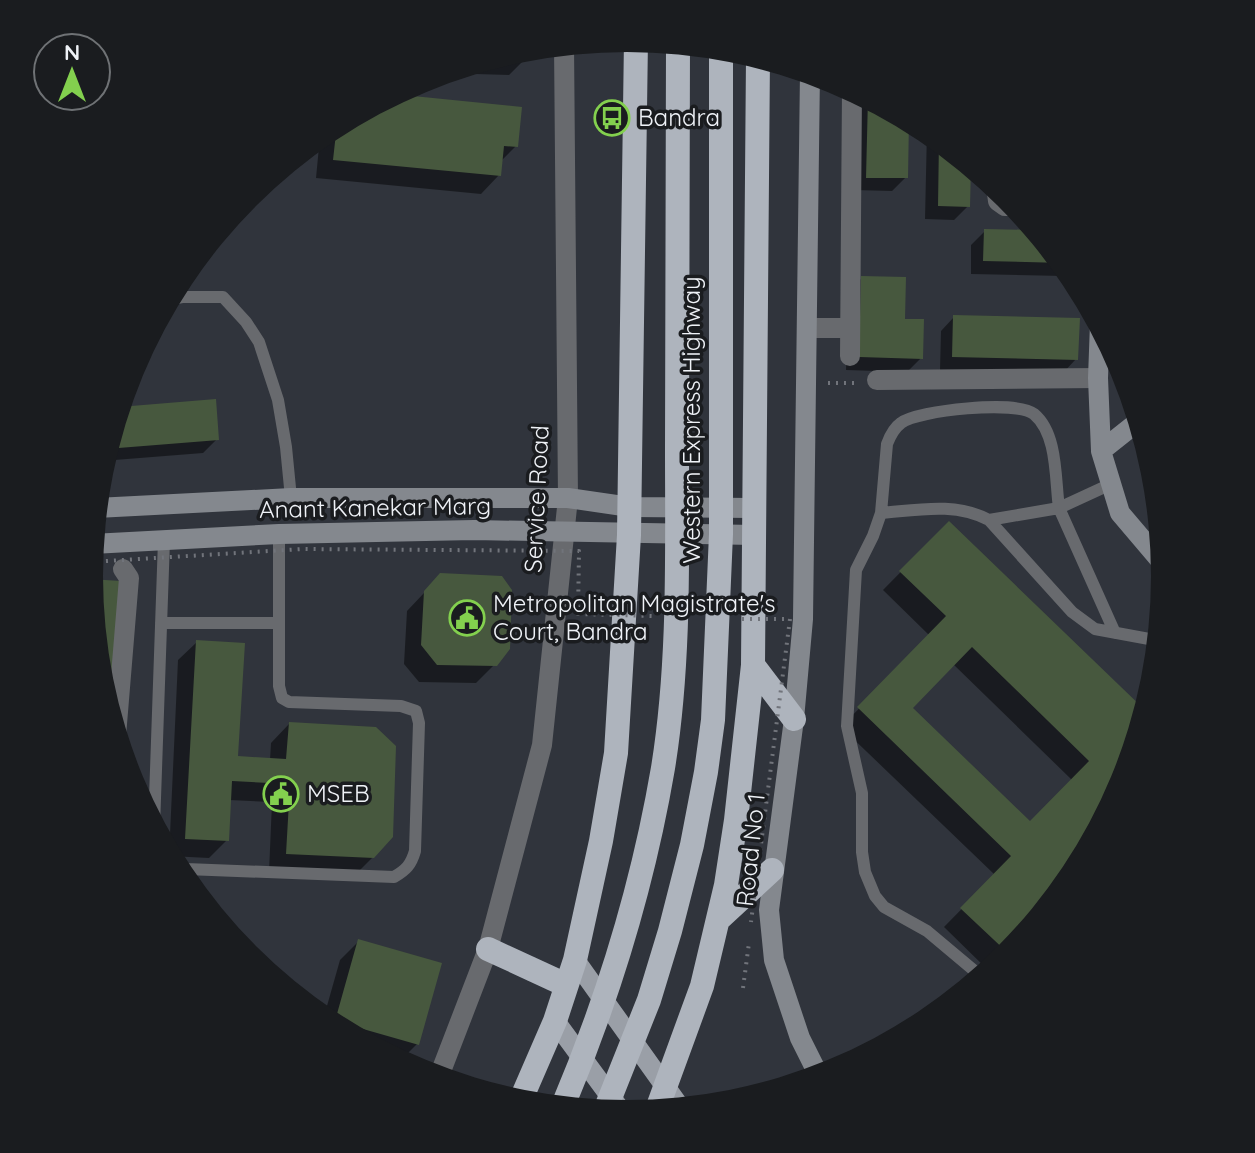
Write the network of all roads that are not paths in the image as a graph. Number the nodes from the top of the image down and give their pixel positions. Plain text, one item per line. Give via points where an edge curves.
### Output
1 (636, 52) edge
2 (678, 54) edge
3 (564, 56) edge
4 (721, 60) edge
5 (758, 69) edge
6 (810, 85) edge
7 (852, 103) edge
8 (184, 297) edge
9 (808, 328) junction
10 (849, 328) junction
11 (1099, 347) edge
12 (850, 356) dead end
13 (1098, 378) junction
14 (877, 380) road end
15 (1130, 428) edge
16 (1101, 451) junction
17 (1111, 484) junction
18 (291, 498) junction
19 (568, 498) junction
20 (107, 507) edge
21 (630, 507) junction
22 (754, 508) junction
23 (1059, 508) junction
24 (881, 513) junction
25 (989, 520) junction
26 (279, 534) junction
27 (564, 534) junction
28 (629, 535) junction
29 (754, 535) junction
30 (164, 540) junction
31 (104, 543) edge
32 (1151, 550) edge
33 (123, 569) dead end
34 (161, 623) junction
35 (279, 623) junction
36 (1115, 633) junction
37 (1149, 639) edge
38 (753, 665) junction
39 (119, 703) edge
40 (794, 719) junction
41 (155, 803) edge
42 (192, 869) edge
43 (772, 870) junction
44 (718, 920) junction
45 (488, 949) junction
46 (575, 960) junction
47 (974, 970) edge
48 (566, 985) junction
49 (555, 1021) junction
50 (814, 1066) edge
51 (443, 1067) edge
52 (666, 1088) junction
53 (525, 1091) edge
54 (566, 1098) edge
55 (674, 1099) edge
56 (609, 1100) edge
57 (661, 1100) edge
58 (613, 1101) edge

1 - 21 highway
2 - 54 highway, Western Express Highway, bridge via 677,533 670,714 631,912 611,982
3 - 19 street, Service Road
4 - 56 highway, Western Express Highway, bridge via 721,534 713,720 692,845 670,931
5 - 22 highway
6 - 9 street
7 - 10 street
8 - 18 lane via 223,297 259,342 278,400
9 - 10 street
9 - 40 street, Road No 1 via 803,619
10 - 12 street
11 - 13 street
13 - 14 street
13 - 16 street
15 - 16 street
16 - 17 street
17 - 23 lane
17 - 32 street via 1120,513
18 - 19 street, Anant Kanekar Marg
18 - 20 street, Anant Kanekar Marg
19 - 21 street, Anant Kanekar Marg
19 - 27 street, Service Road
21 - 22 street, Anant Kanekar Marg
21 - 28 highway
22 - 29 highway
23 - 24 lane via 1044,428 1034,414 1007,406 902,422 887,444
23 - 25 lane
23 - 36 lane
24 - 25 lane via 951,507
24 - 47 lane via 856,570 847,726 862,793 865,872 884,907 927,931
25 - 36 lane via 1072,612 1095,629
26 - 27 street, Anant Kanekar Marg
26 - 30 street, Anant Kanekar Marg
26 - 35 lane
27 - 28 street, Anant Kanekar Marg
27 - 45 street, Service Road via 542,745
28 - 29 street, Anant Kanekar Marg
28 - 46 highway via 616,753
29 - 38 highway
30 - 31 street, Anant Kanekar Marg
30 - 34 lane
33 - 39 street via 129,578
34 - 35 lane
34 - 41 lane
35 - 42 lane via 282,698 416,711 412,861 394,877
36 - 37 lane
38 - 40 highway
38 - 44 highway via 736,820
40 - 43 street, Road No 1
43 - 44 highway
43 - 50 street, Road No 1 via 774,960
44 - 52 highway via 702,986
45 - 48 highway
45 - 51 street, Service Road
46 - 48 highway
46 - 52 main road
48 - 49 highway
49 - 53 highway
49 - 58 main road
52 - 55 main road
52 - 57 highway

